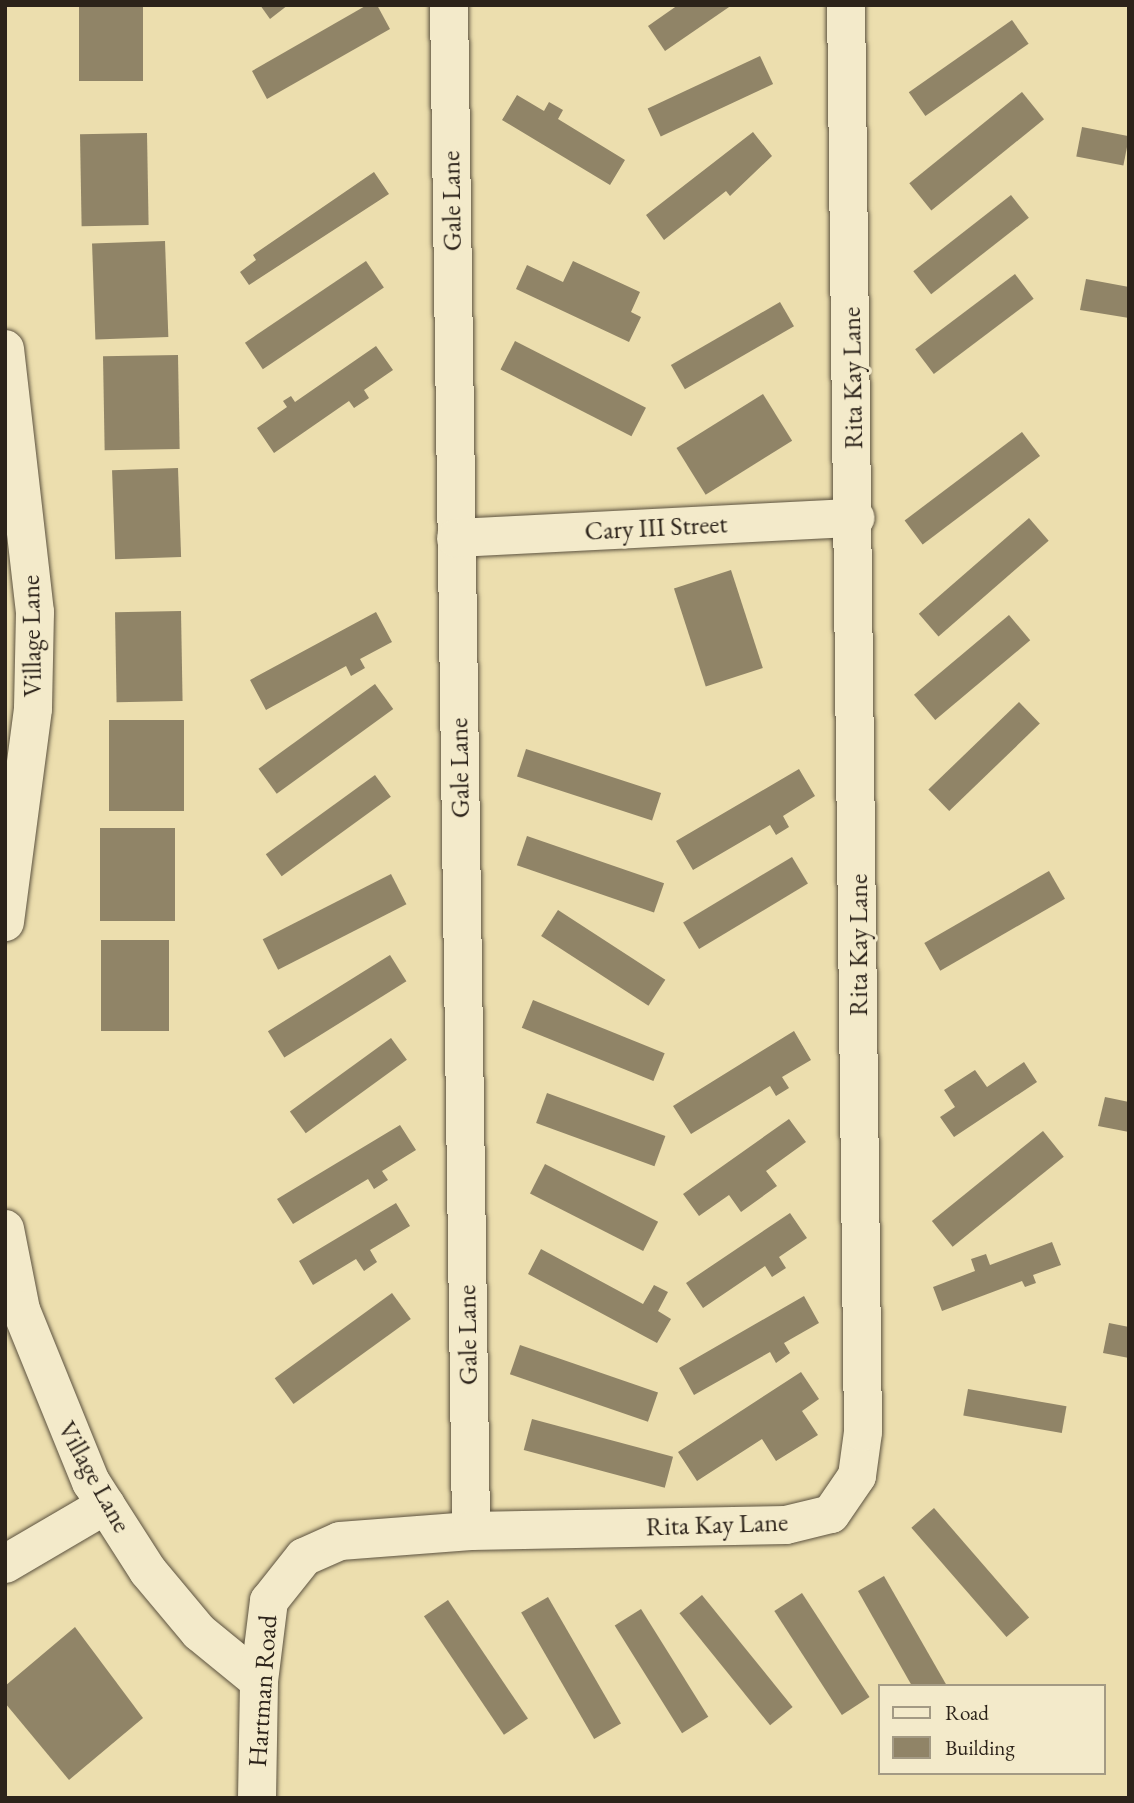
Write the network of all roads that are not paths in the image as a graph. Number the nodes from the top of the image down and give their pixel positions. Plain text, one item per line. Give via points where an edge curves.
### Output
1 (449, 5) edge
2 (846, 5) edge
3 (5, 349) edge
4 (855, 517) junction
5 (456, 538) junction
6 (5, 922) edge
7 (5, 1229) edge
8 (106, 1505) junction
9 (471, 1531) junction
10 (5, 1564) edge
11 (259, 1681) junction
12 (257, 1798) edge

1 - 5 street, Gale Lane
2 - 4 street, Rita Kay Lane
3 - 6 street, Village Lane via 35,612 33,709
4 - 5 street, Cary III Street
4 - 9 street, Rita Kay Lane via 863,1418 857,1476 831,1514 786,1525
5 - 9 street, Gale Lane
7 - 8 street, Village Lane via 21,1310 52,1396
8 - 10 street
8 - 11 street, Village Lane via 148,1572 199,1632
9 - 11 street, Hartman Road via 340,1541 304,1557 270,1601
11 - 12 street, Hartman Road

